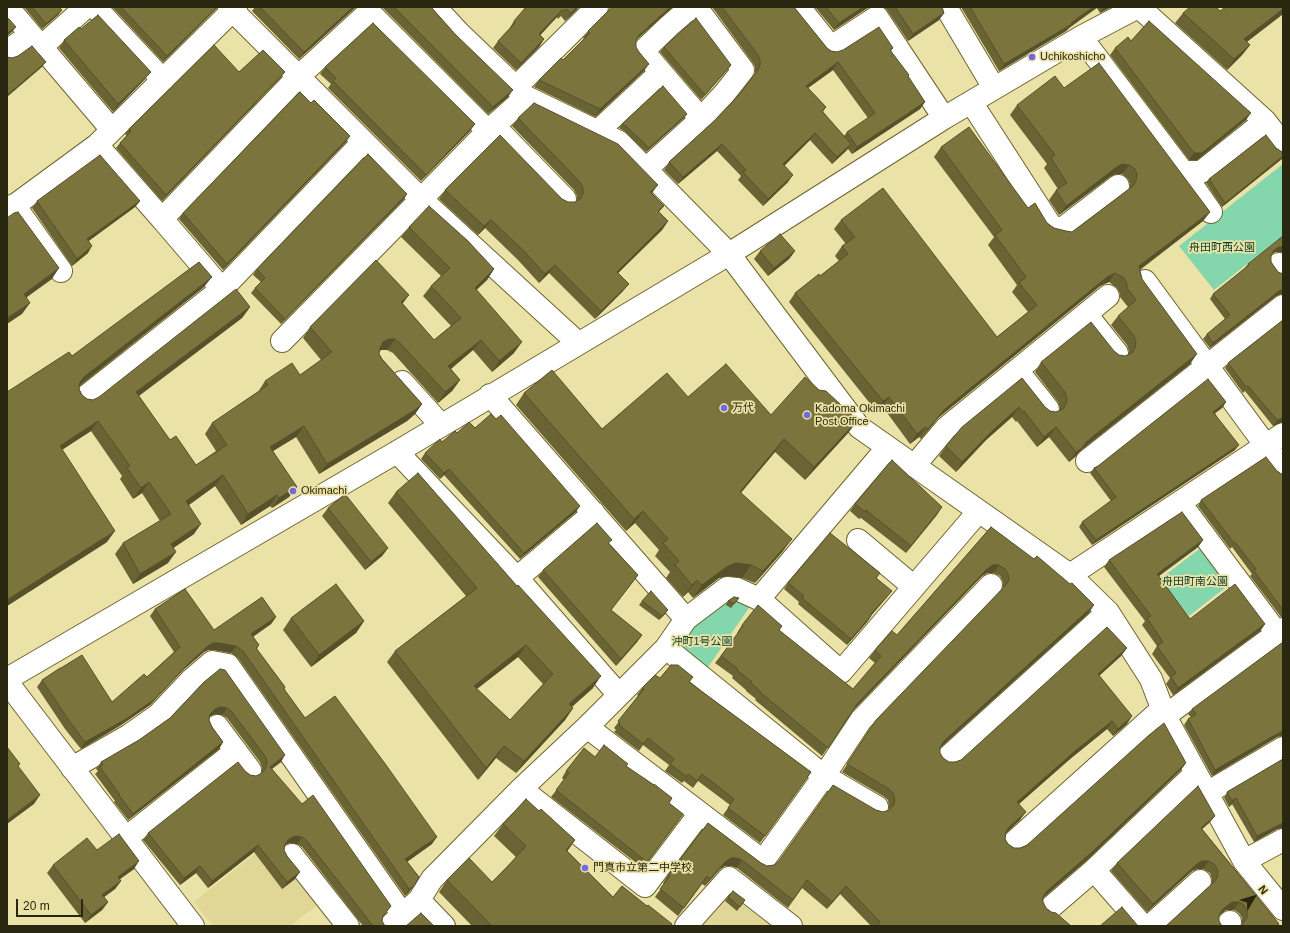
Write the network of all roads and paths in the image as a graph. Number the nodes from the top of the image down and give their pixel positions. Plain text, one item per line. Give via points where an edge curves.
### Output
1 (86, 7) edge
2 (95, 7) edge
3 (435, 7) edge
4 (597, 7) edge
5 (692, 7) edge
6 (696, 7) edge
7 (799, 7) edge
8 (946, 7) edge
9 (1139, 7) edge
10 (233, 8) edge
11 (7, 12) edge
12 (1081, 37) junction
13 (36, 41) junction
14 (7, 51) edge
15 (661, 72) junction
16 (298, 77) junction
17 (163, 80) junction
18 (994, 88) junction
19 (521, 92) junction
20 (971, 102) junction
21 (944, 118) junction
22 (701, 119) junction
23 (1265, 121) junction
24 (491, 129) junction
25 (598, 131) junction
26 (105, 137) junction
27 (364, 142) junction
28 (1283, 144) edge
29 (646, 169) junction
30 (1183, 172) junction
31 (1118, 186) dead end
32 (421, 199) junction
33 (565, 199) edge
34 (10, 208) edge
35 (1211, 212) edge
36 (162, 219) junction
37 (729, 254) junction
38 (61, 271) dead end
39 (1145, 281) edge
40 (222, 289) junction
41 (1108, 296) dead end
42 (1283, 306) edge
43 (1086, 314) junction
44 (282, 341) dead end
45 (578, 343) junction
46 (1117, 354) edge
47 (1207, 366) junction
48 (389, 367) edge
49 (1017, 370) junction
50 (490, 395) junction
51 (84, 398) edge
52 (1048, 409) edge
53 (441, 425) junction
54 (1274, 440) edge
55 (887, 448) junction
56 (397, 452) junction
57 (1087, 461) dead end
58 (914, 466) junction
59 (1283, 469) edge
60 (1180, 503) junction
61 (979, 511) junction
62 (594, 513) junction
63 (858, 540) dead end
64 (1070, 575) junction
65 (517, 578) junction
66 (992, 585) dead end
67 (914, 587) junction
68 (759, 599) junction
69 (1108, 612) junction
70 (686, 619) junction
71 (1280, 631) edge
72 (666, 648) junction
73 (7, 680) edge
74 (619, 695) junction
75 (1164, 712) junction
76 (217, 726) dead end
77 (587, 727) junction
78 (1283, 748) edge
79 (236, 751) junction
80 (947, 758) dead end
81 (72, 768) junction
82 (250, 770) dead end
83 (1196, 773) junction
84 (824, 776) junction
85 (521, 789) junction
86 (1207, 793) junction
87 (877, 807) dead end
88 (700, 813) junction
89 (126, 838) junction
90 (1283, 840) edge
91 (1012, 844) dead end
92 (292, 855) dead end
93 (1244, 861) junction
94 (1094, 870) junction
95 (1200, 881) dead end
96 (419, 900) junction
97 (1050, 908) dead end
98 (1283, 909) edge
99 (396, 920) edge
100 (674, 924) edge
101 (193, 926) edge
102 (348, 926) edge
103 (444, 926) edge
104 (791, 926) edge
105 (1143, 926) edge
106 (1150, 926) edge

1 - 13 street
2 - 17 street
3 - 19 street
4 - 19 street
5 - 15 street via 643,51
6 - 22 street via 743,70
7 - 21 street via 831,47 877,17
8 - 18 street
9 - 12 street
9 - 23 street
10 - 16 street
10 - 17 street
11 - 13 street via 10,10
12 - 18 street
12 - 30 street
13 - 14 street
13 - 26 street
15 - 22 street
15 - 25 street
16 - 24 street via 369,12
16 - 27 street
16 - 36 street
17 - 26 street
18 - 20 street
19 - 24 street
19 - 25 street
20 - 21 street
20 - 31 street via 1051,226 1062,229
21 - 37 street
22 - 29 street
23 - 28 street
23 - 30 street via 1201,172
24 - 32 street
24 - 33 street
25 - 29 street via 619,142
26 - 34 street
26 - 36 street
27 - 32 street
27 - 40 street
29 - 37 street
30 - 35 street
32 - 44 street
32 - 45 street
34 - 38 street
36 - 40 street
37 - 45 street
37 - 55 street via 859,427
39 - 47 street
40 - 51 street
41 - 43 street
42 - 47 street
43 - 46 street
43 - 49 street
45 - 50 street
47 - 54 street
47 - 57 street
48 - 53 street
49 - 52 street
49 - 58 street via 946,428
50 - 53 street
50 - 62 street
53 - 56 street
54 - 59 street
54 - 60 street
55 - 58 street
55 - 68 street
56 - 65 street
56 - 73 street
58 - 61 street
60 - 64 street
60 - 71 street
61 - 64 street
61 - 67 street
62 - 65 street
62 - 70 street
63 - 67 street
64 - 69 street
65 - 74 street
66 - 84 street via 861,720
67 - 68 street via 841,672
68 - 70 street via 737,589 727,588
69 - 75 street via 1151,679
69 - 80 street
70 - 72 street
71 - 75 street
72 - 74 street
72 - 84 street
73 - 81 street
74 - 77 street
75 - 83 street
75 - 91 street
76 - 79 street
77 - 85 street
77 - 88 street
78 - 86 street
79 - 82 street
79 - 89 street
81 - 89 street
81 - 99 street via 128,736 158,715 212,662 228,665
83 - 86 street
83 - 94 street
84 - 87 street
84 - 88 street via 763,861
85 - 88 street via 646,897
85 - 96 street via 432,879
86 - 93 street
89 - 101 street
90 - 93 street
92 - 102 street
93 - 98 street
94 - 97 street
94 - 105 street
95 - 106 street
96 - 99 street
96 - 103 street
100 - 104 street via 730,878

